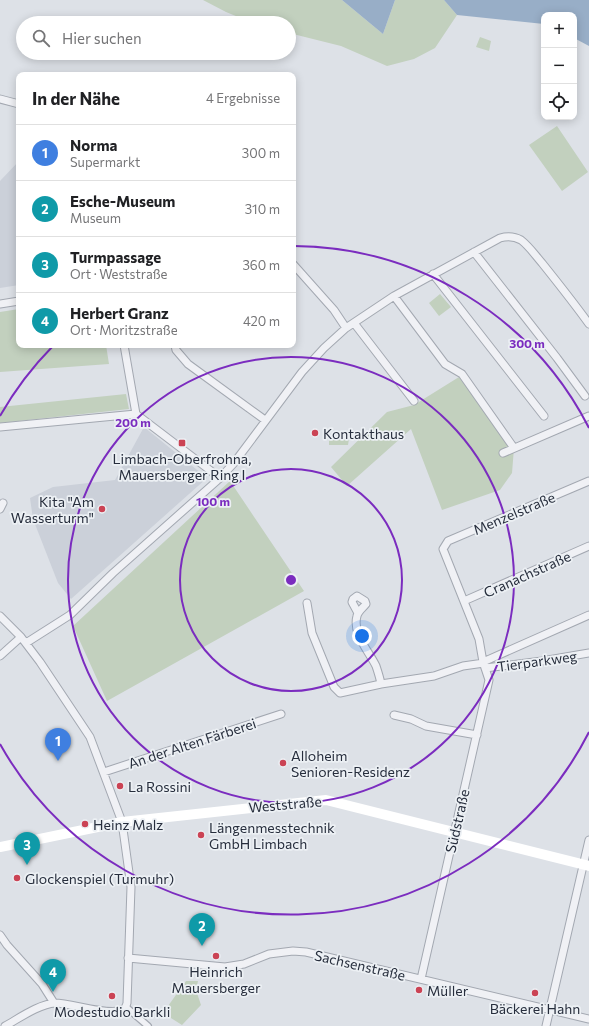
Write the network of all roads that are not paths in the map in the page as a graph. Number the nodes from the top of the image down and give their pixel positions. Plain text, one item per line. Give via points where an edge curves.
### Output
1 (0, 98) edge
2 (16, 103) edge
3 (474, 252) junction
4 (296, 267) edge
5 (433, 274) junction
6 (394, 296) junction
7 (16, 301) edge
8 (0, 304) edge
9 (354, 323) junction
10 (589, 324) edge
11 (346, 328) junction
12 (125, 348) edge
13 (176, 348) edge
14 (585, 396) dead end
15 (414, 401) dead end
16 (136, 414) junction
17 (544, 416) dead end
18 (589, 416) edge
19 (265, 420) junction
20 (0, 427) edge
21 (514, 448) junction
22 (503, 453) dead end
23 (218, 479) junction
24 (589, 482) edge
25 (589, 546) edge
26 (443, 549) joint
27 (464, 602) junction
28 (307, 603) dead end
29 (358, 613) dead end
30 (589, 615) edge
31 (0, 616) edge
32 (21, 637) junction
33 (26, 643) junction
34 (589, 653) edge
35 (0, 656) edge
36 (484, 664) junction
37 (381, 684) junction
38 (281, 714) dead end
39 (394, 715) dead end
40 (477, 735) junction
41 (104, 772) junction
42 (122, 822) junction
43 (454, 832) junction
44 (589, 840) edge
45 (0, 847) edge
46 (586, 866) edge
47 (0, 935) edge
48 (128, 958) junction
49 (421, 979) junction
50 (54, 1003) junction
51 (126, 1007) junction
52 (550, 1010) junction
53 (589, 1019) edge
54 (5, 1026) edge
55 (148, 1026) edge
56 (546, 1026) edge

1 - 2 street
3 - 5 street
3 - 10 street via 507,236 520,240 565,291
3 - 14 street
4 - 11 street via 334,310
5 - 6 street
5 - 17 street
6 - 9 street
6 - 21 street via 445,364 462,374
7 - 8 street
9 - 11 street
9 - 15 street
11 - 19 street via 302,372
12 - 16 street
13 - 19 street via 188,364
16 - 20 street
16 - 23 street
18 - 21 street
19 - 23 street via 234,463
21 - 22 street
23 - 33 street via 70,615
24 - 26 street, Menzelstraße via 448,541
25 - 27 street, Cranachstraße
26 - 27 street, Südstraße
27 - 36 street, Südstraße via 479,639
28 - 37 street via 312,633 334,687 340,693
29 - 37 street via 358,633 376,667
30 - 36 street
31 - 32 street
32 - 33 street
32 - 35 street
33 - 41 street via 90,737
34 - 36 street, Tierparkweg via 542,661
36 - 37 street via 463,666 434,676
36 - 40 street, Südstraße via 489,680
38 - 41 street, An der Alten Färberei
39 - 40 street via 426,726
40 - 43 street, Südstraße
41 - 42 street
42 - 43 main road, Weststraße via 326,800
42 - 45 main road, Weststraße
42 - 48 street via 131,887
43 - 46 main road, Weststraße
43 - 49 street, Südstraße
44 - 46 street
46 - 52 street
47 - 50 street via 42,984
48 - 49 street, Sachsenstraße via 225,967 244,964 269,954 293,951
48 - 51 street
49 - 52 street, Sachsenstraße
50 - 51 street via 117,1011
50 - 54 street via 42,1006
51 - 55 street
52 - 53 street, Sachsenstraße
52 - 56 street

